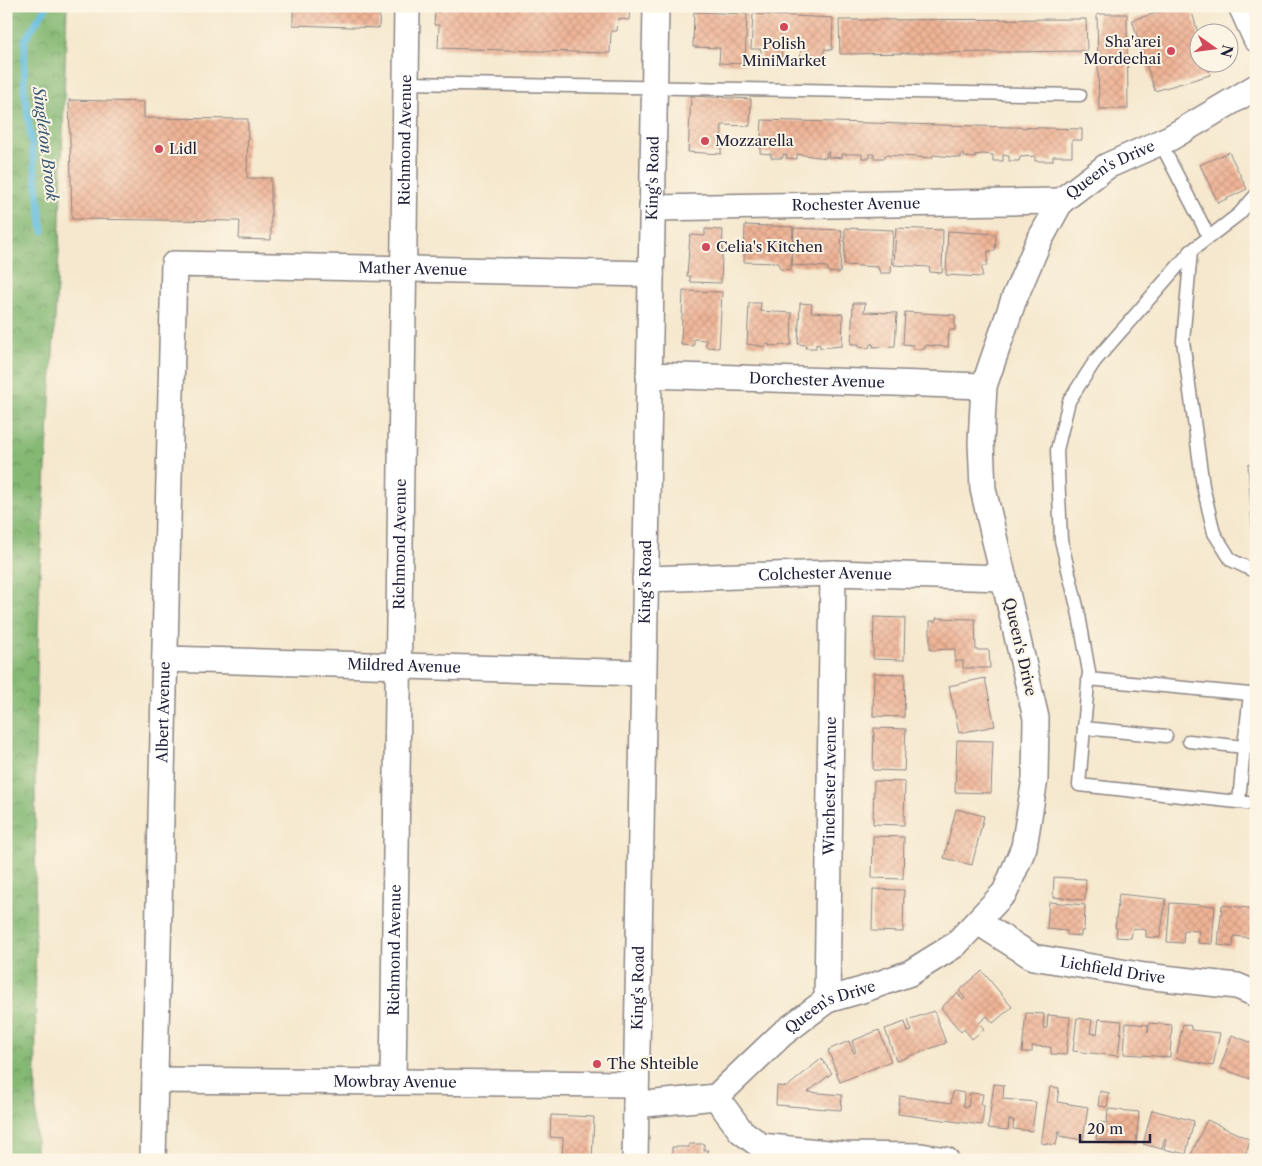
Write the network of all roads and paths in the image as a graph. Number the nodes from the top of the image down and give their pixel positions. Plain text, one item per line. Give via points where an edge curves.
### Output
1 (407, 6) edge
2 (656, 6) edge
3 (1241, 6) edge
4 (1256, 39) edge
5 (406, 83) junction
6 (1256, 87) edge
7 (654, 88) junction
8 (1080, 95) dead end
9 (1160, 142) junction
10 (1256, 195) edge
11 (1061, 201) junction
12 (652, 208) junction
13 (1209, 237) junction
14 (1191, 251) junction
15 (174, 264) joint
16 (404, 269) junction
17 (651, 274) junction
18 (649, 375) junction
19 (984, 386) junction
20 (1256, 572) edge
21 (833, 573) junction
22 (1004, 578) junction
23 (645, 579) junction
24 (165, 659) junction
25 (399, 666) junction
26 (644, 673) junction
27 (1088, 678) junction
28 (1253, 694) edge
29 (1084, 728) junction
30 (1166, 736) dead end
31 (1188, 741) dead end
32 (1250, 748) edge
33 (1239, 802) junction
34 (1256, 804) edge
35 (978, 922) junction
36 (1256, 994) edge
37 (827, 1000) junction
38 (155, 1080) junction
39 (394, 1082) junction
40 (636, 1095) junction
41 (716, 1097) junction
42 (846, 1157) edge
43 (153, 1160) edge
44 (635, 1160) edge
45 (946, 1160) edge

1 - 5 street, Richmond Avenue
2 - 7 street, King's Road
3 - 4 street
5 - 7 lane
5 - 16 street, Richmond Avenue
6 - 9 street, Queen's Drive
7 - 8 lane
7 - 12 street, King's Road
9 - 11 street, Queen's Drive via 1107,166
9 - 13 lane
10 - 13 lane via 1239,214
11 - 12 street, Rochester Avenue
11 - 19 street, Queen's Drive via 1038,243 1018,291
12 - 17 street, King's Road
13 - 14 lane
14 - 20 lane via 1183,341 1203,486 1214,533 1231,560
14 - 27 lane via 1095,361 1069,401 1057,450 1061,540 1079,615
15 - 16 street, Mather Avenue
15 - 24 street, Albert Avenue
16 - 17 street, Mather Avenue
16 - 25 street, Richmond Avenue
17 - 18 street, King's Road
18 - 19 street, Dorchester Avenue
18 - 23 street, King's Road
19 - 22 street, Queen's Drive via 983,489
21 - 22 street, Colchester Avenue
21 - 23 street, Colchester Avenue
21 - 37 street, Winchester Avenue
22 - 35 street, Queen's Drive via 1036,718 1035,779 1024,847 1005,892
23 - 26 street, King's Road
24 - 25 street, Mildred Avenue
24 - 38 street, Albert Avenue
25 - 26 street, Mildred Avenue
25 - 39 street, Richmond Avenue
26 - 40 street, King's Road
27 - 28 lane
27 - 29 lane
28 - 32 lane
29 - 30 lane
29 - 33 lane via 1078,785
31 - 32 lane
32 - 33 lane
33 - 34 lane
35 - 36 street, Lichfield Drive via 1033,957 1145,976 1237,986
35 - 37 street, Queen's Drive via 955,945 910,973
37 - 41 street, Queen's Drive via 782,1034
38 - 39 street, Mowbray Avenue
38 - 43 street, Albert Avenue
39 - 40 street, Mowbray Avenue
40 - 41 street
40 - 44 street, King's Road
41 - 42 street via 741,1131 760,1146
42 - 45 street via 921,1156

